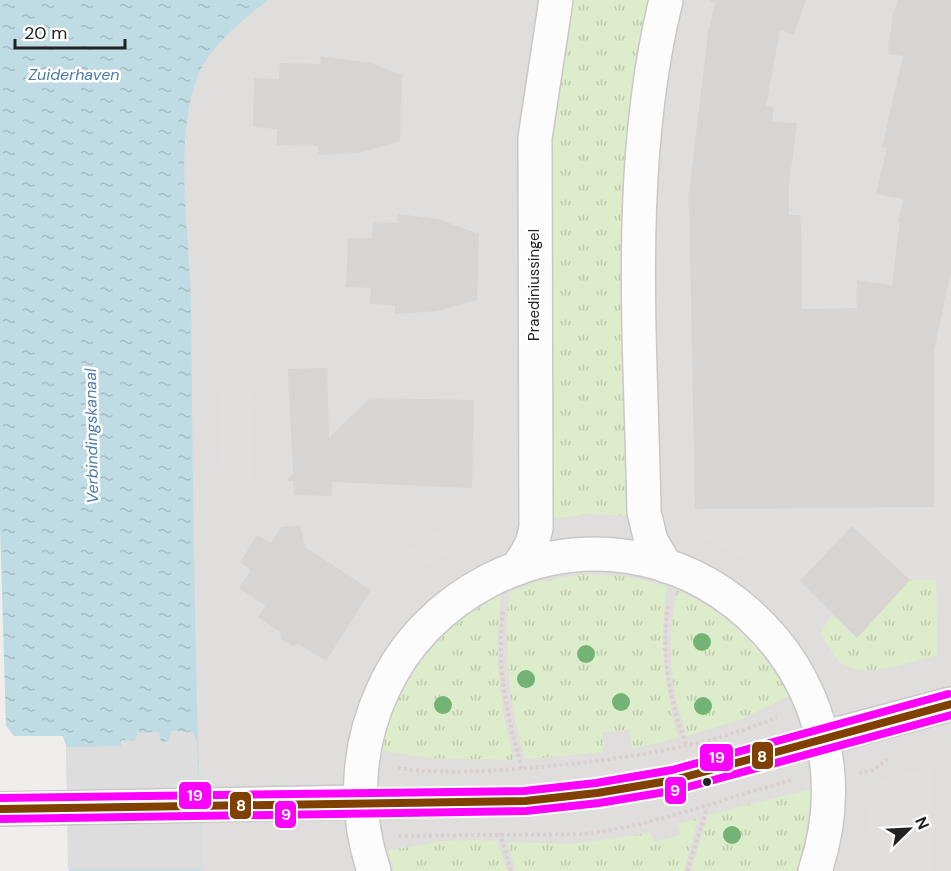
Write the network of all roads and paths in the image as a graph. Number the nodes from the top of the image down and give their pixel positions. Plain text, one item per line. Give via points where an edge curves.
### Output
1 (556, 0) edge
2 (666, 0) edge
3 (671, 568) junction
4 (513, 570) junction
5 (812, 702) junction
6 (951, 704) edge
7 (823, 738) junction
8 (686, 745) junction
9 (362, 760) junction
10 (522, 768) junction
11 (360, 802) junction
12 (707, 807) dead end
13 (0, 809) edge
14 (500, 833) dead end
15 (374, 871) edge
16 (511, 871) edge
17 (687, 871) edge
18 (815, 871) edge

1 - 4 street, Praediniussingel via 535,138 536,528 532,544
2 - 3 street via 643,140 639,284 644,512 651,541
3 - 4 street via 628,558 589,555 551,559
3 - 5 street via 728,597 764,628 794,666
3 - 8 path via 666,663 675,713
4 - 9 street via 478,586 447,608 407,650 378,700 365,736
4 - 10 path via 500,652 513,741
5 - 7 street
5 - 8 path via 773,719
6 - 7 street
7 - 11 lane via 674,780 597,793 494,802
7 - 18 street via 829,805
8 - 10 path via 616,758
9 - 10 path via 416,771
9 - 11 street
11 - 13 street
11 - 15 street
12 - 17 path
14 - 16 path

